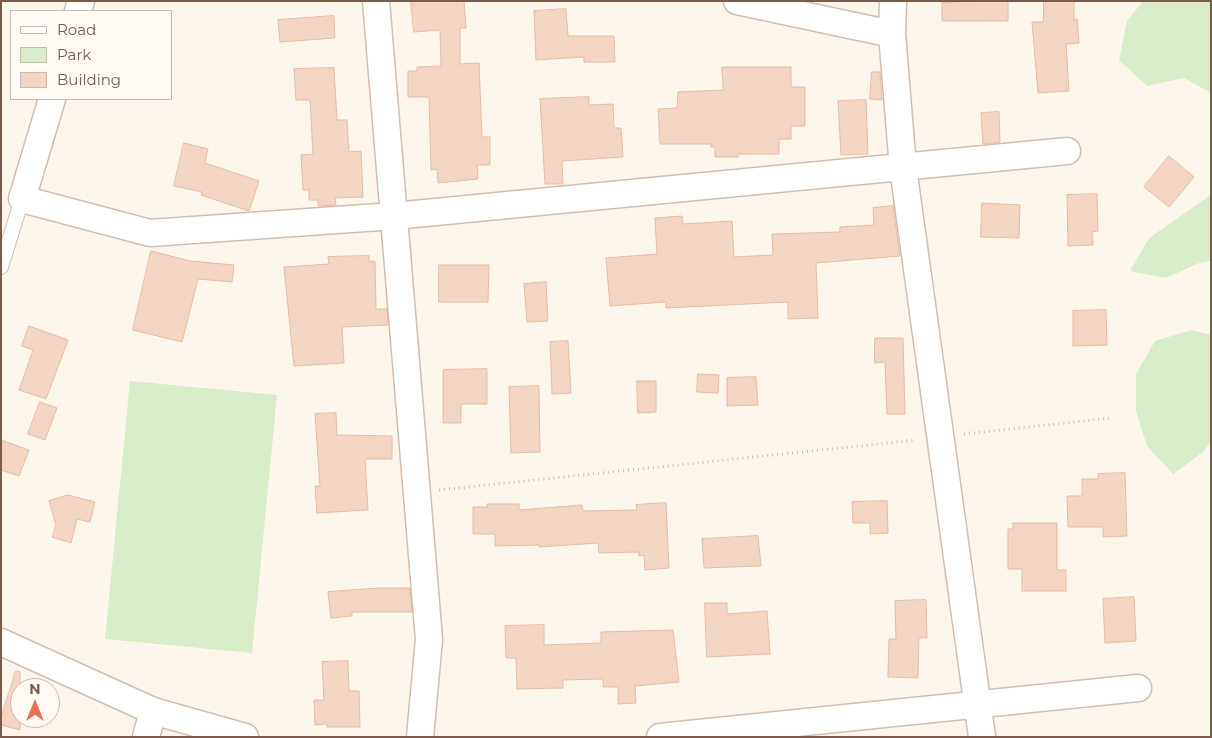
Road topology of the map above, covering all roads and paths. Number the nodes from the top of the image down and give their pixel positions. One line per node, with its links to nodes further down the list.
1 (376, 1): 9 (street)
2 (737, 1): 4 (street)
3 (893, 1): 4 (street)
4 (892, 34): 7 (street)
5 (52, 100): 8 (street)
6 (1067, 151): 7 (street)
7 (903, 168): 9 (street); 12 (street)
8 (22, 199): 9 (street); 10 (lane)
9 (394, 216): 13 (street)
10 (1, 267)
11 (1111, 418): 12 (path)
12 (941, 437): 13 (path); 16 (street)
13 (416, 493): 20 (street)
14 (1, 642): 17 (street)
15 (1138, 688): 16 (street)
16 (980, 704): 21 (street); 22 (street)
17 (153, 711): 18 (street); 19 (street)
18 (146, 737)
19 (245, 737)
20 (420, 737)
21 (660, 737)
22 (982, 737)

